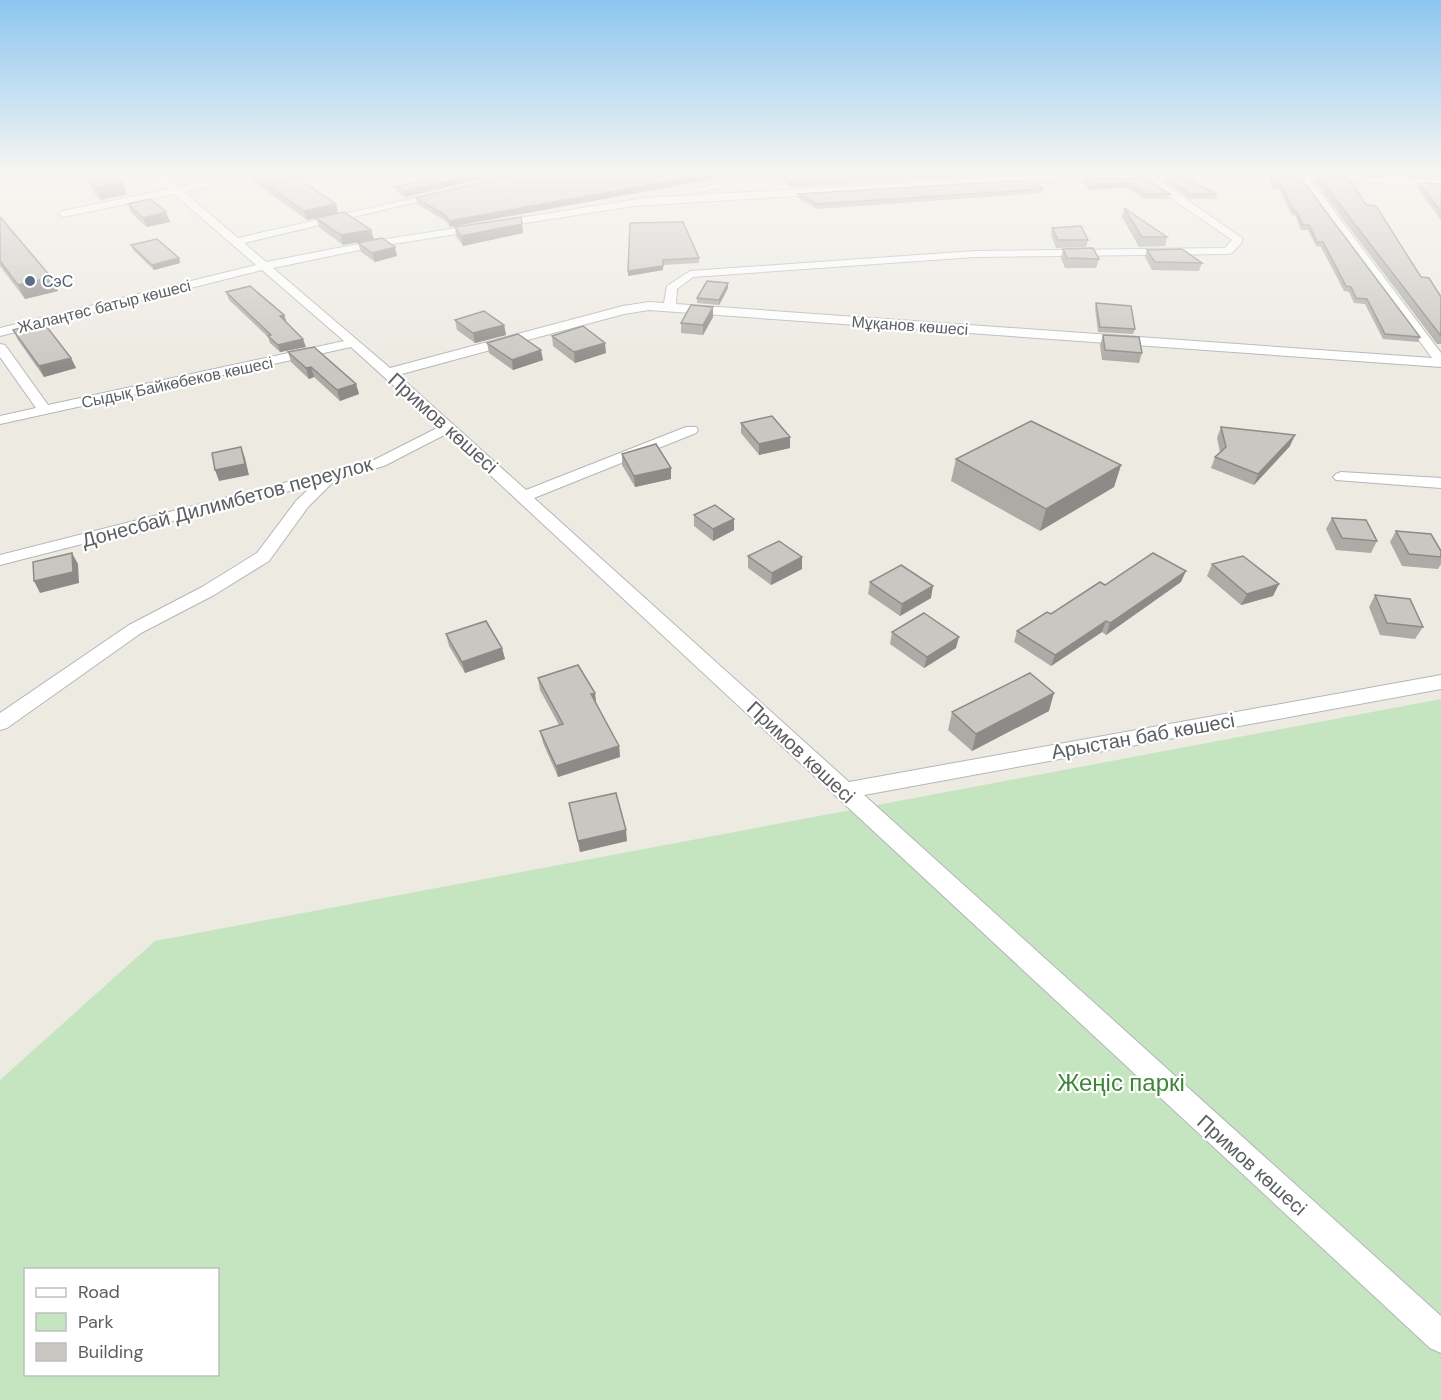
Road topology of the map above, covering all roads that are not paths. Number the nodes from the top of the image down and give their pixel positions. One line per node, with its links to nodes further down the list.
1 (231, 237): 6 (street, Примов көшесі)
2 (257, 237): 6 (street)
3 (416, 237): 7 (street, Жалаңтөс батыр көшесі)
4 (1235, 237): 8 (street)
5 (1349, 237): 12 (street)
6 (236, 242): 7 (street, Примов көшесі)
7 (264, 266): 9 (street, Жалаңтөс батыр көшесі); 10 (street, Примов көшесі)
8 (670, 306): 12 (street, Мұқанов көшесі); 13 (street, Мұқанов көшесі)
9 (0, 332)
10 (353, 343): 13 (street, Примов көшесі); 14 (street, Сыдық Байкөбеков көшесі)
11 (0, 348): 14 (street)
12 (1441, 362)
13 (388, 373): 16 (street, Примов көшесі)
14 (44, 410): 15 (street, Сыдық Байкөбеков көшесі)
15 (0, 420)
16 (448, 428): 18 (street, Донесбай Дилимбетов переулок); 21 (street, Примов көшесі)
17 (692, 430): 21 (street)
18 (330, 475): 22 (street, Донесбай Дилимбетов переулок); 24 (street)
19 (1341, 477): 20 (street)
20 (1441, 483)
21 (523, 497): 25 (street, Примов көшесі)
22 (0, 561)
23 (1441, 682): 25 (street, Арыстан баб көшесі)
24 (0, 723)
25 (844, 791): 26 (street, Примов көшесі)
26 (1441, 1337)

